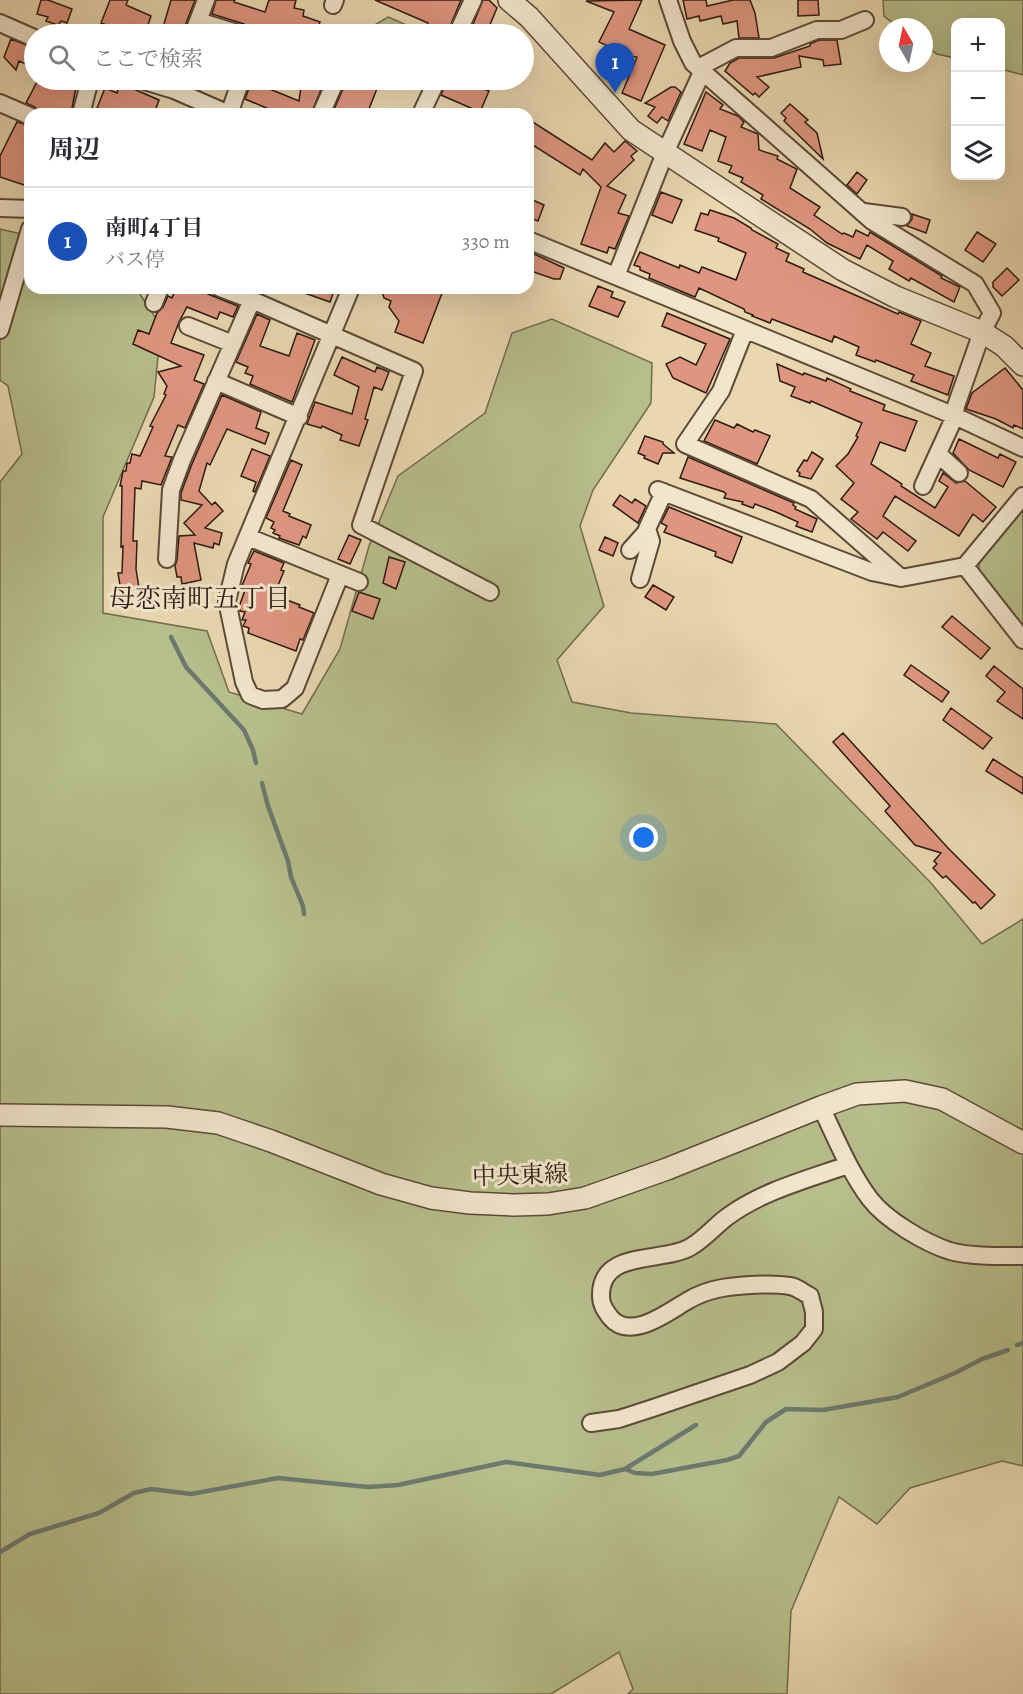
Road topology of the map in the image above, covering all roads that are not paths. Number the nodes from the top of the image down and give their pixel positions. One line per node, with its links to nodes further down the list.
1 (206, 0): 7 (street)
2 (473, 0): 8 (street)
3 (509, 0): 23 (street)
4 (668, 0): 10 (street)
5 (865, 20): 10 (street)
6 (0, 23): 9 (street)
7 (197, 24)
8 (462, 24)
9 (24, 34)
10 (700, 70): 23 (street); 26 (street)
11 (87, 90): 17 (street)
12 (184, 90): 18 (street)
13 (238, 90): 19 (street)
14 (332, 90): 20 (street)
15 (432, 90): 21 (street)
16 (0, 103): 22 (street)
17 (83, 108)
18 (218, 108)
19 (231, 108)
20 (324, 108)
21 (424, 108)
22 (24, 113)
23 (665, 153): 30 (street); 37 (street)
24 (0, 208): 25 (street)
25 (24, 209)
26 (862, 211): 27 (street); 37 (street)
27 (902, 217)
28 (534, 242): 30 (street)
29 (24, 249): 35 (street)
30 (616, 276): 36 (street)
31 (236, 294): 33 (street)
32 (348, 294): 38 (street)
33 (252, 300): 38 (street); 39 (street)
34 (188, 326): 39 (street)
35 (0, 330)
36 (745, 330): 42 (street); 55 (street)
37 (982, 332): 40 (street); 42 (street)
38 (331, 334): 43 (street); 58 (street)
39 (233, 344): 41 (street)
40 (1021, 360)
41 (216, 381): 43 (street); 52 (street)
42 (956, 416): 44 (street); 45 (street)
43 (298, 417): 50 (street)
44 (1023, 448)
45 (938, 454): 46 (street); 47 (street)
46 (959, 473)
47 (923, 486)
48 (1023, 496): 53 (street)
49 (647, 531): 51 (street); 55 (street); 56 (street)
50 (248, 537): 54 (street); 54 (street)
51 (630, 550)
52 (167, 559)
53 (964, 566): 55 (street); 59 (street)
54 (340, 575): 57 (street)
55 (901, 578)
56 (640, 579)
57 (359, 582)
58 (490, 592)
59 (1023, 640)
60 (821, 1107): 61 (street, 中央東線); 62 (street, 中央東線); 63 (street)
61 (0, 1115)
62 (1023, 1143)
63 (848, 1165): 64 (street); 65 (street)
64 (1023, 1256)
65 (591, 1423)

